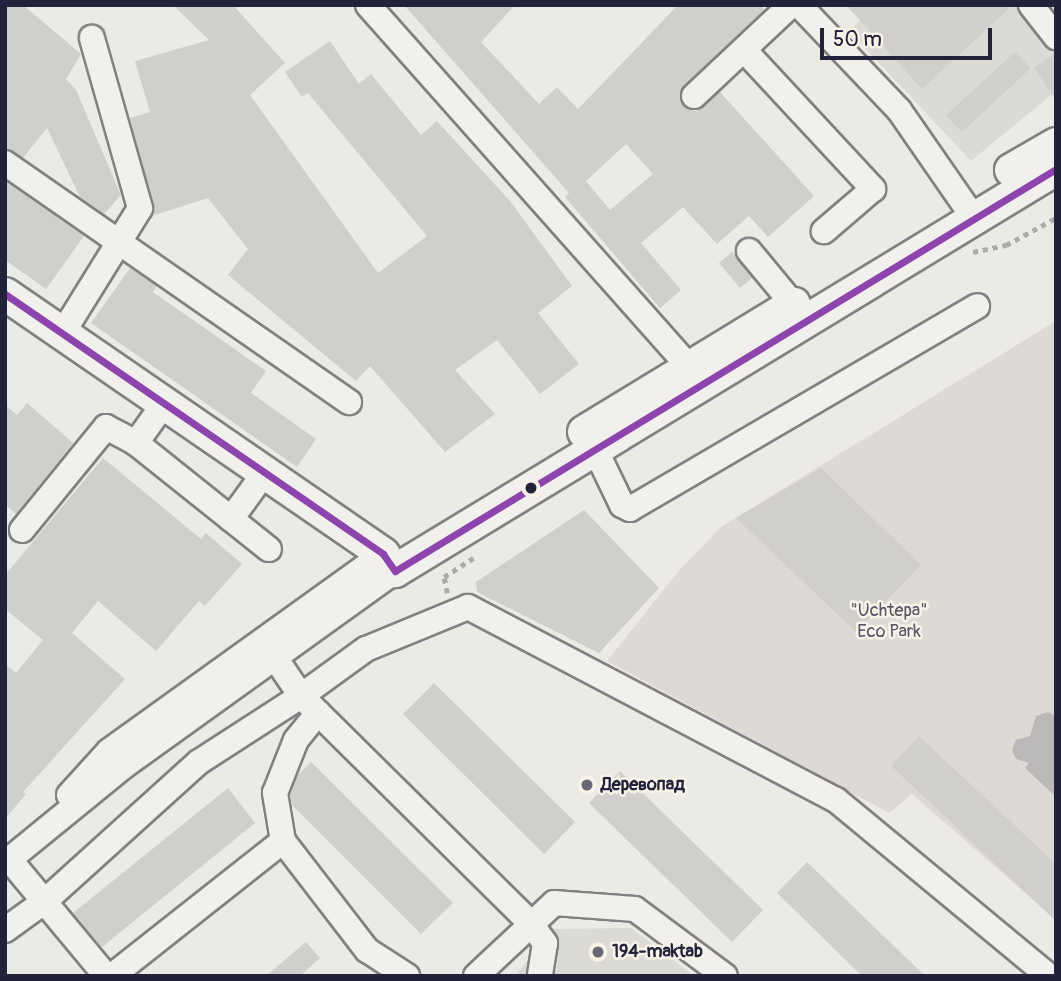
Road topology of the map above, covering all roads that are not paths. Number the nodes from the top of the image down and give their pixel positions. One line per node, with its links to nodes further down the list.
1 (368, 5): 20 (street)
2 (791, 5): 7 (street)
3 (799, 5): 12 (street)
4 (1031, 5): 5 (street)
5 (1056, 37)
6 (92, 38): 14 (street)
7 (744, 50): 8 (street); 13 (street)
8 (694, 96)
9 (1056, 144): 12 (main road)
10 (5, 163): 14 (street)
11 (1056, 169): 12 (main road)
12 (967, 209): 17 (main road); 20 (main road)
13 (824, 231)
14 (118, 243): 19 (street); 21 (street)
15 (749, 251): 17 (street)
16 (5, 294): 19 (main road)
17 (793, 304): 20 (main road)
18 (977, 306): 24 (street)
19 (61, 334): 22 (main road)
20 (695, 378): 24 (main road); 29 (main road)
21 (349, 402)
22 (163, 405): 23 (street); 25 (main road)
23 (136, 443): 26 (street); 27 (street)
24 (596, 451): 29 (main road)
25 (263, 475): 26 (street); 29 (main road)
26 (231, 519): 28 (street)
27 (22, 530)
28 (269, 549)
29 (389, 563): 30 (street); 33 (street)
30 (274, 656): 31 (street); 33 (street)
31 (309, 705): 32 (street); 34 (street); 35 (street); 43 (street)
32 (283, 841): 38 (street); 39 (street)
33 (7, 861): 34 (street)
34 (45, 901): 36 (street); 37 (street)
35 (531, 924): 40 (street); 41 (street); 42 (street)
36 (5, 930)
37 (106, 976)
38 (112, 976)
39 (407, 976)
40 (476, 976)
41 (540, 976)
42 (725, 976)
43 (1049, 976)

